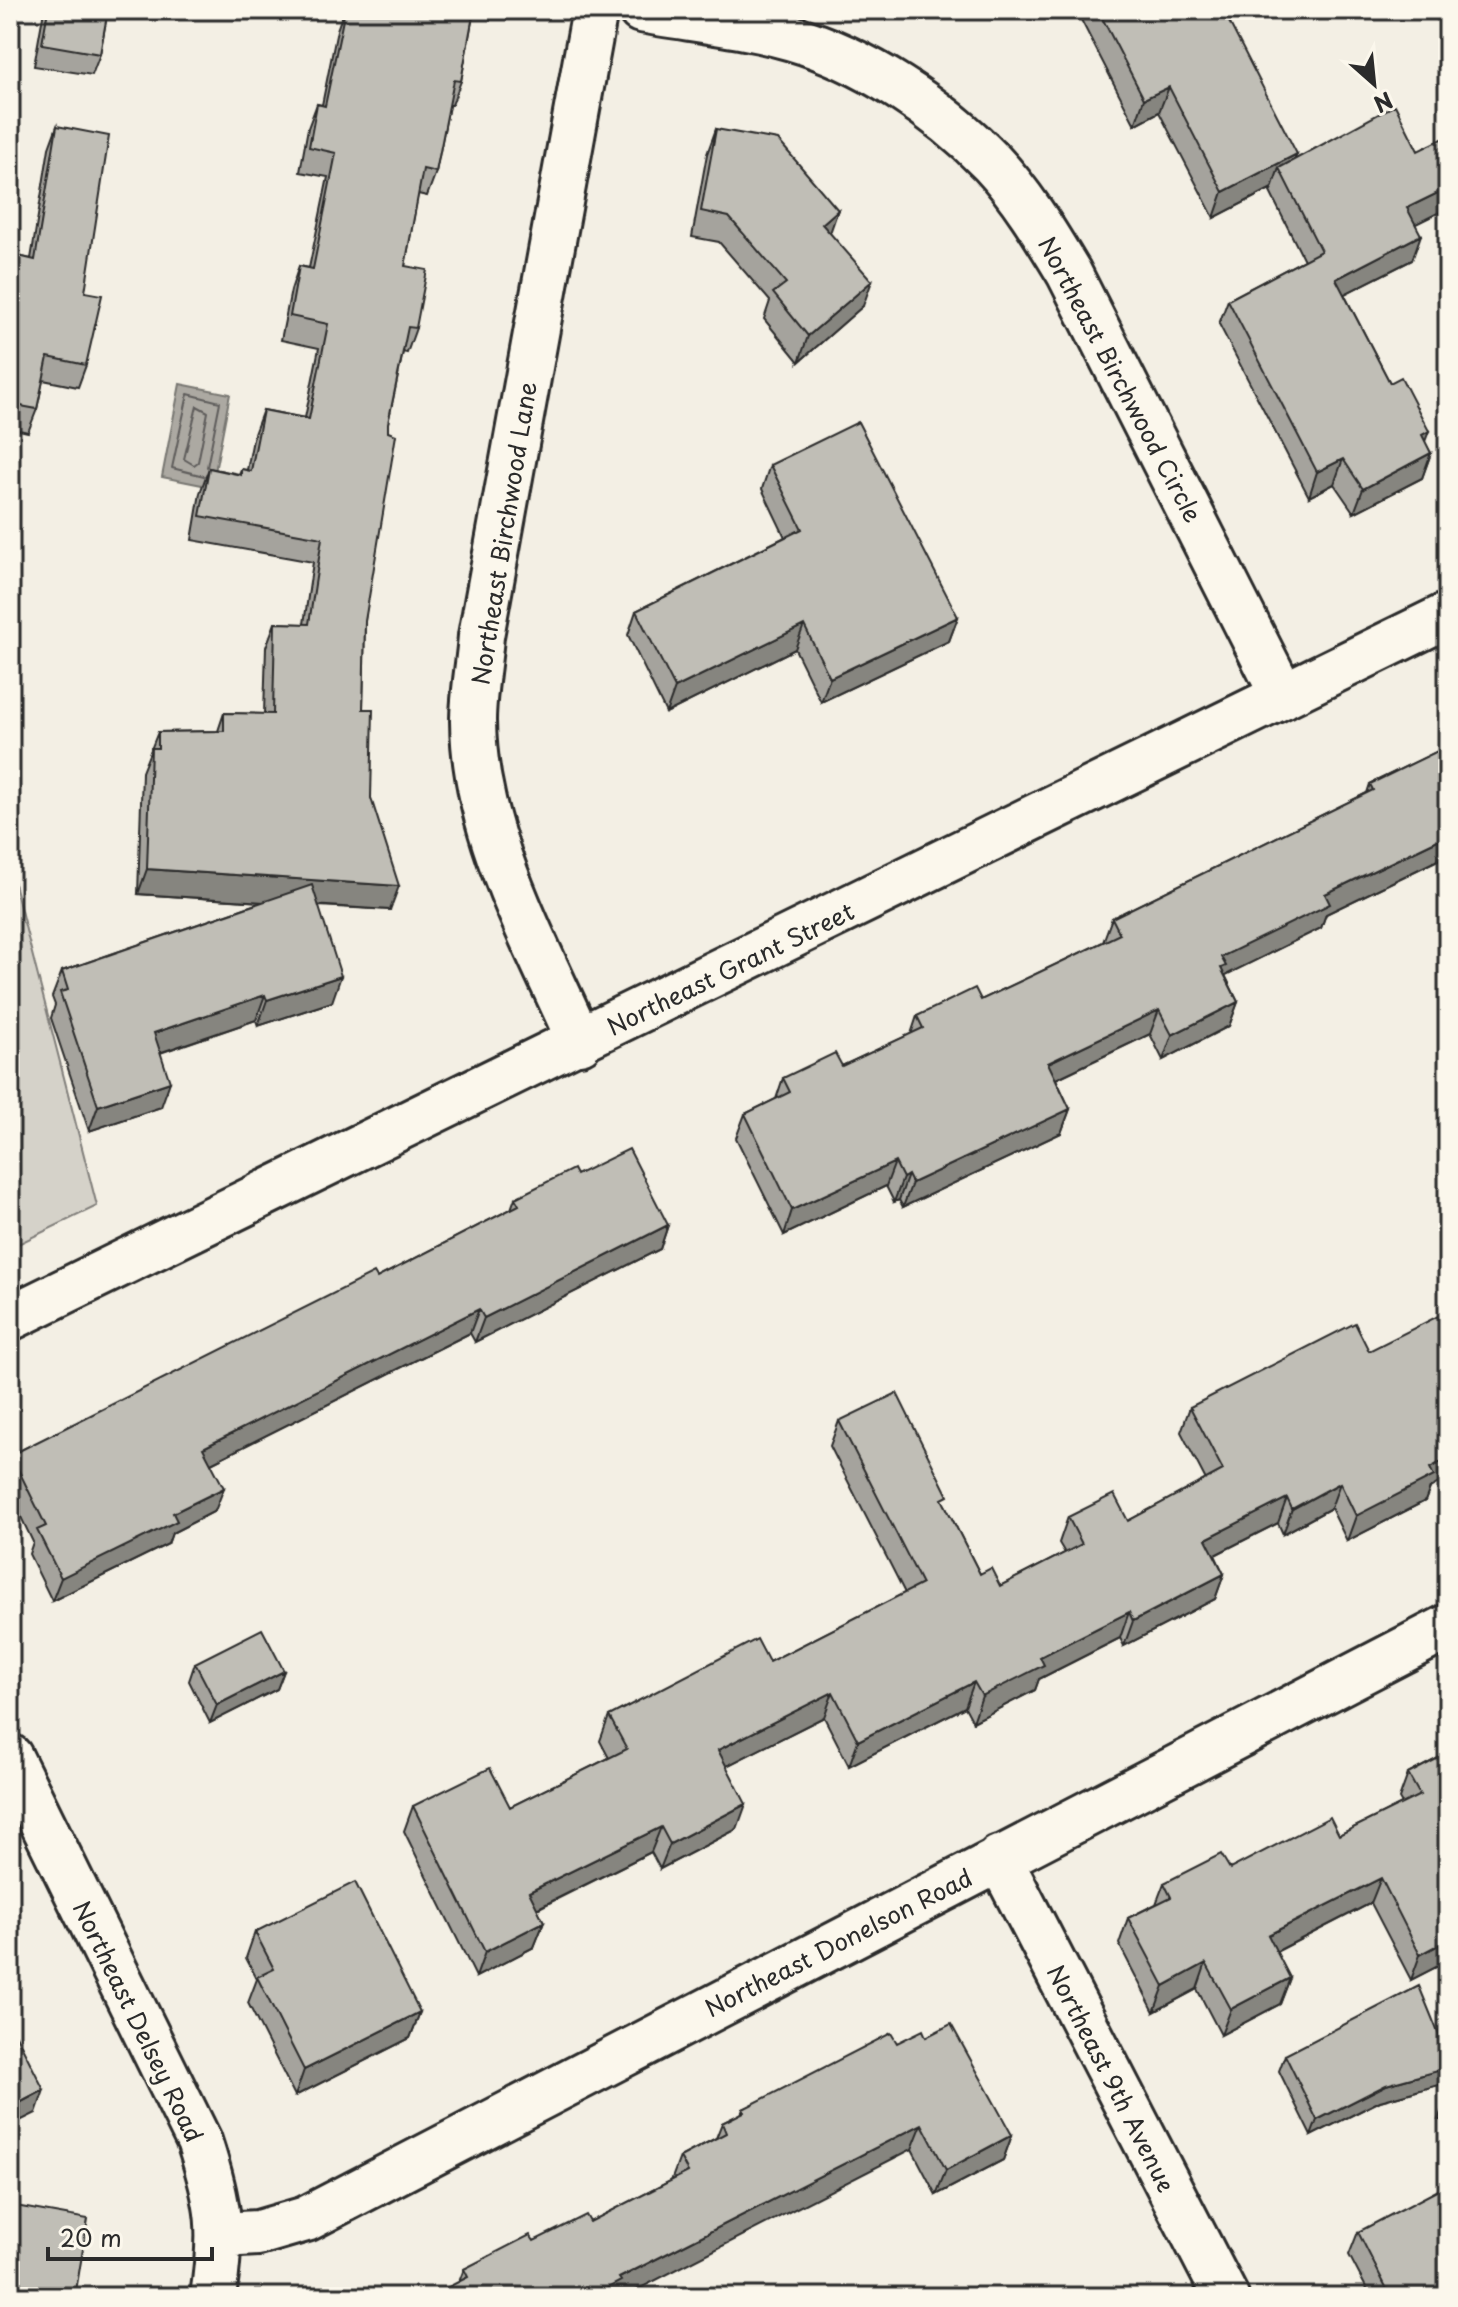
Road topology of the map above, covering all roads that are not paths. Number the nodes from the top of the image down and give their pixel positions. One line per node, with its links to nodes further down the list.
1 (595, 10): 5 (street, Northeast Birchwood Lane)
2 (641, 10): 4 (street, Northeast Birchwood Circle)
3 (1448, 615): 4 (street, Northeast Grant Street)
4 (1283, 696): 5 (street, Northeast Grant Street)
5 (580, 1042): 6 (street, Northeast Grant Street)
6 (10, 1318)
7 (1448, 1627): 9 (street, Northeast Donelson Road)
8 (10, 1757): 10 (street, Northeast Delsey Road)
9 (999, 1858): 10 (street, Northeast Donelson Road); 12 (street, Northeast 9th Avenue)
10 (221, 2235): 11 (street, Northeast Delsey Road)
11 (213, 2297)
12 (1226, 2297)

